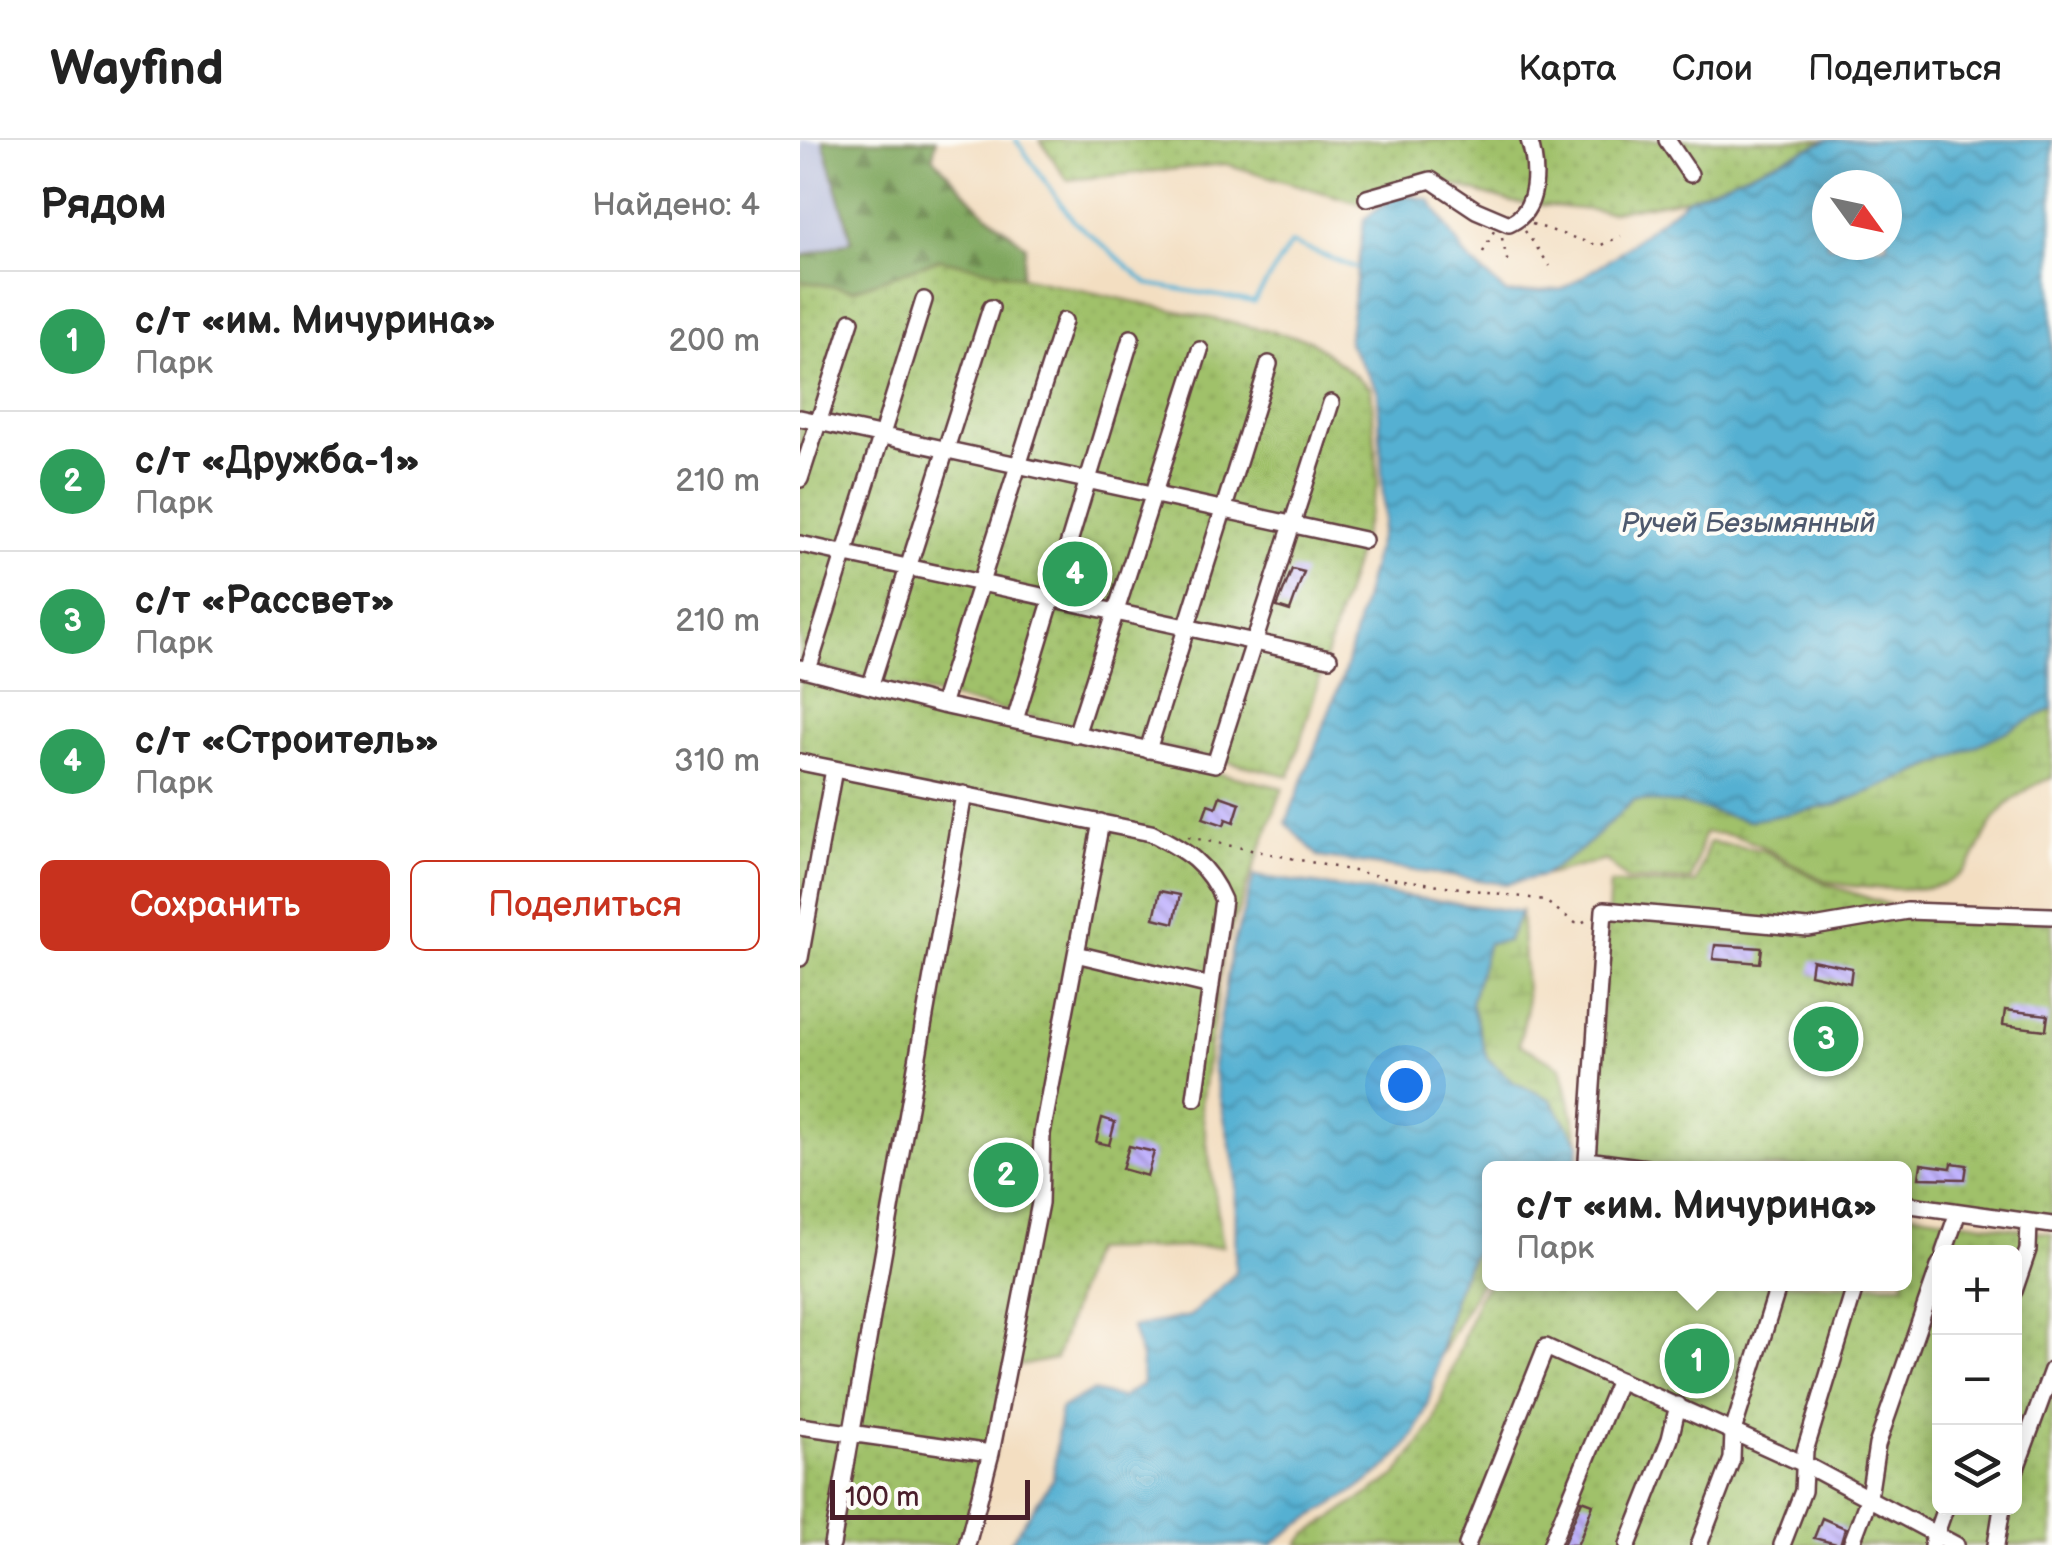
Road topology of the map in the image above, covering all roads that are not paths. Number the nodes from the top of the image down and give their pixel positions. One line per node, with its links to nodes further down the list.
1 (1529, 140): 4 (lane)
2 (1667, 140): 3 (lane)
3 (1690, 174)
4 (1367, 198)
5 (924, 300): 15 (lane)
6 (992, 308): 16 (lane)
7 (852, 321): 14 (lane)
8 (1064, 321): 17 (lane)
9 (1131, 338): 19 (lane)
10 (1200, 350): 20 (lane)
11 (1269, 364): 21 (lane)
12 (1332, 403): 22 (lane)
13 (800, 418): 14 (lane)
14 (818, 422): 15 (lane); 18 (lane)
15 (881, 435): 16 (lane); 25 (lane)
16 (948, 450): 17 (lane); 26 (lane)
17 (1020, 465): 19 (lane); 27 (lane)
18 (800, 478)
19 (1090, 480): 20 (lane); 28 (lane)
20 (1155, 494): 21 (lane); 29 (lane)
21 (1223, 509): 22 (lane); 30 (lane)
22 (1292, 524): 23 (lane); 31 (lane)
23 (1364, 540)
24 (800, 544): 25 (lane)
25 (844, 553): 26 (lane); 33 (lane)
26 (908, 567): 27 (lane); 34 (lane)
27 (981, 583): 28 (lane); 35 (lane)
28 (1051, 598): 29 (lane); 36 (lane)
29 (1116, 612): 30 (lane); 37 (lane)
30 (1186, 628): 31 (lane); 38 (lane)
31 (1254, 642): 32 (lane); 38 (lane)
32 (1329, 658)
33 (804, 669): 34 (lane)
34 (871, 684): 35 (lane)
35 (942, 704): 36 (lane)
36 (1016, 720): 37 (lane)
37 (1076, 735): 38 (lane)
38 (1148, 750)
39 (800, 762): 40 (lane)
40 (834, 769): 41 (lane); 45 (lane)
41 (964, 794): 42 (lane); 63 (lane)
42 (1101, 822): 44 (lane); 46 (lane)
43 (2052, 916): 48 (lane)
44 (1076, 954): 46 (lane); 65 (lane)
45 (800, 958)
46 (1210, 986): 47 (lane)
47 (1195, 1098)
48 (1594, 1161)
49 (1912, 1205): 50 (lane)
50 (1958, 1212): 51 (lane); 53 (lane)
51 (2029, 1222): 52 (lane); 54 (lane)
52 (2052, 1225)
53 (1946, 1245)
54 (2022, 1268)
55 (1932, 1287): 67 (lane)
56 (1777, 1291): 62 (lane)
57 (1854, 1291): 66 (lane)
58 (2052, 1370): 64 (lane)
59 (1619, 1380): 60 (lane); 73 (lane); 74 (lane)
60 (1678, 1405): 62 (lane); 75 (lane)
61 (800, 1426): 63 (lane)
62 (1733, 1431): 66 (lane); 76 (lane)
63 (852, 1434): 65 (lane); 71 (lane)
64 (2022, 1452)
65 (991, 1454): 72 (lane)
66 (1806, 1465): 67 (lane); 77 (lane)
67 (1869, 1498): 70 (lane); 78 (lane)
68 (1943, 1515): 70 (lane)
69 (2001, 1515): 80 (lane)
70 (1935, 1540): 79 (lane)
71 (832, 1545)
72 (966, 1545)
73 (1467, 1545)
74 (1551, 1545)
75 (1628, 1545)
76 (1700, 1545)
77 (1782, 1545)
78 (1850, 1545)
79 (1956, 1545)
80 (1996, 1545)

